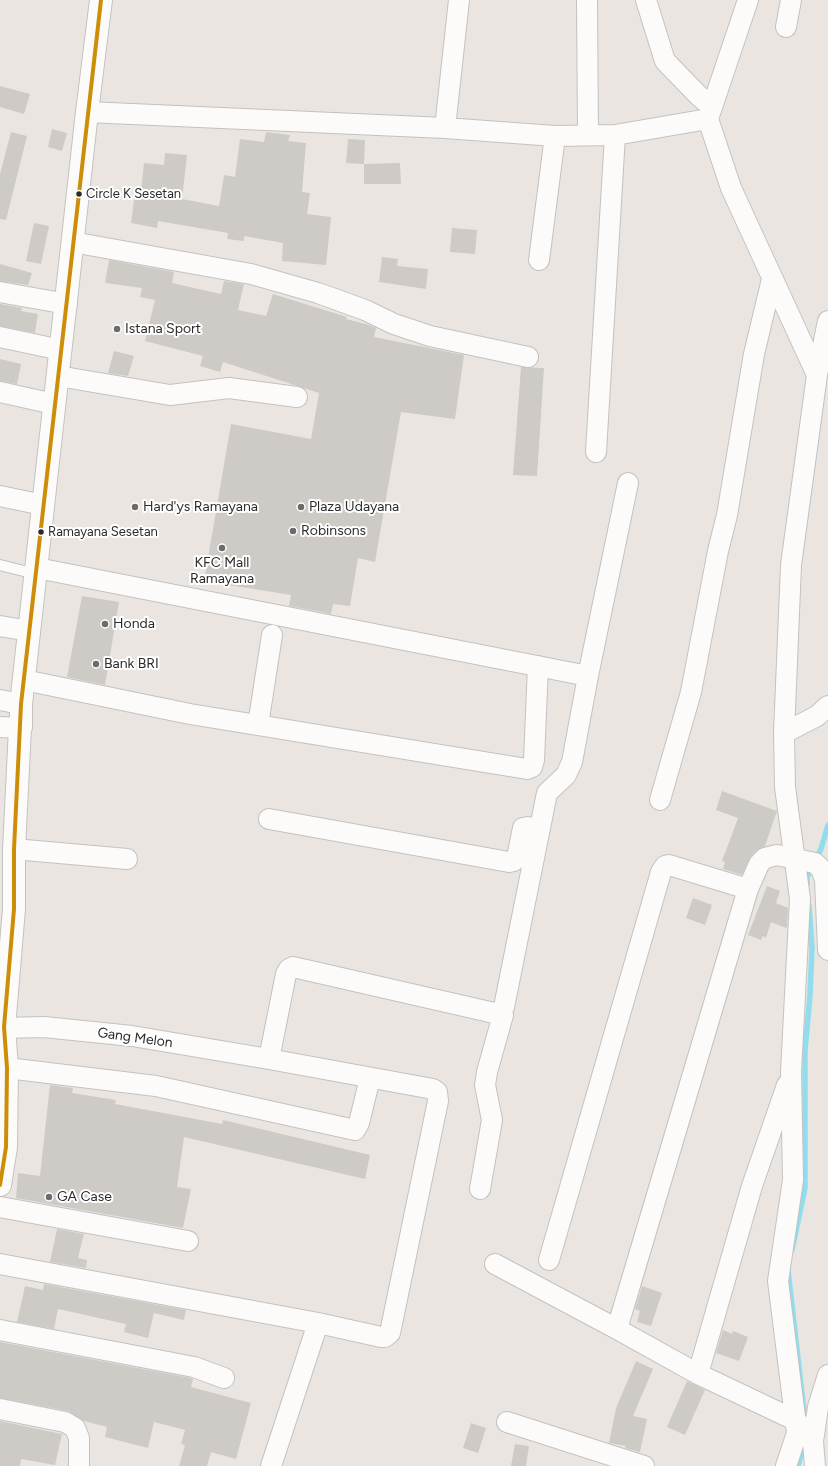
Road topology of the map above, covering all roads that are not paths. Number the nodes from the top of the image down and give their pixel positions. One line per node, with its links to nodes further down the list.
1 (101, 0): 8 (main road)
2 (459, 0): 10 (street)
3 (587, 0): 11 (street)
4 (646, 0): 9 (street)
5 (748, 0): 9 (street)
6 (791, 0): 7 (street)
7 (786, 27)
8 (87, 112): 10 (street); 14 (main road)
9 (710, 113): 12 (street); 16 (street)
10 (445, 128): 13 (street)
11 (588, 135): 12 (street); 13 (street)
12 (614, 135): 28 (street)
13 (555, 136): 15 (street)
14 (72, 242): 18 (main road); 22 (street)
15 (539, 260)
16 (772, 279): 23 (street); 45 (street)
17 (0, 292): 18 (street)
18 (67, 304): 21 (main road)
19 (828, 321): 23 (street)
20 (0, 337): 21 (street)
21 (61, 350): 24 (main road)
22 (528, 357)
23 (817, 375): 44 (street)
24 (58, 376): 26 (street); 27 (main road)
25 (0, 392): 27 (street)
26 (297, 397)
27 (54, 404): 31 (main road)
28 (596, 452)
29 (628, 483): 38 (street)
30 (0, 496): 31 (street)
31 (43, 505): 33 (main road)
32 (0, 565): 33 (lane)
33 (36, 571): 35 (main road); 37 (street)
34 (0, 626): 35 (street)
35 (30, 631): 39 (main road)
36 (272, 635): 42 (street)
37 (538, 666): 38 (street); 42 (street)
38 (588, 676): 47 (street)
39 (24, 680): 40 (main road); 42 (street)
40 (10, 702): 43 (main road)
41 (828, 706): 44 (street)
42 (258, 725)
43 (10, 727): 48 (main road)
44 (784, 733): 50 (street)
45 (660, 800)
46 (269, 819): 47 (street)
47 (540, 829): 54 (street)
48 (14, 849): 49 (street); 52 (main road)
49 (127, 859)
50 (812, 868): 51 (street); 53 (street); 58 (street)
51 (748, 889): 65 (street); 69 (street)
52 (7, 908): 55 (main road)
53 (828, 950)
54 (504, 1006)
55 (2, 1028): 56 (street, Gang Melon); 57 (main road)
56 (269, 1059): 59 (street, Gang Melon); 62 (street)
57 (7, 1068): 59 (street); 60 (main road)
58 (791, 1072): 71 (street); 75 (street)
59 (370, 1078): 68 (street, Gang Melon)
60 (3, 1147): 61 (main road)
61 (0, 1185)
62 (480, 1189)
63 (0, 1207): 64 (street)
64 (188, 1241)
65 (549, 1260)
66 (0, 1264): 68 (street)
67 (495, 1264): 69 (street)
68 (318, 1323): 79 (street)
69 (617, 1329): 71 (street)
70 (0, 1330): 73 (street)
71 (698, 1374): 75 (street)
72 (828, 1375): 81 (street)
73 (224, 1378)
74 (0, 1409): 78 (street)
75 (797, 1421): 77 (street)
76 (507, 1422): 80 (street)
77 (792, 1464)
78 (78, 1465)
79 (271, 1466)
80 (644, 1466)
81 (815, 1466)

